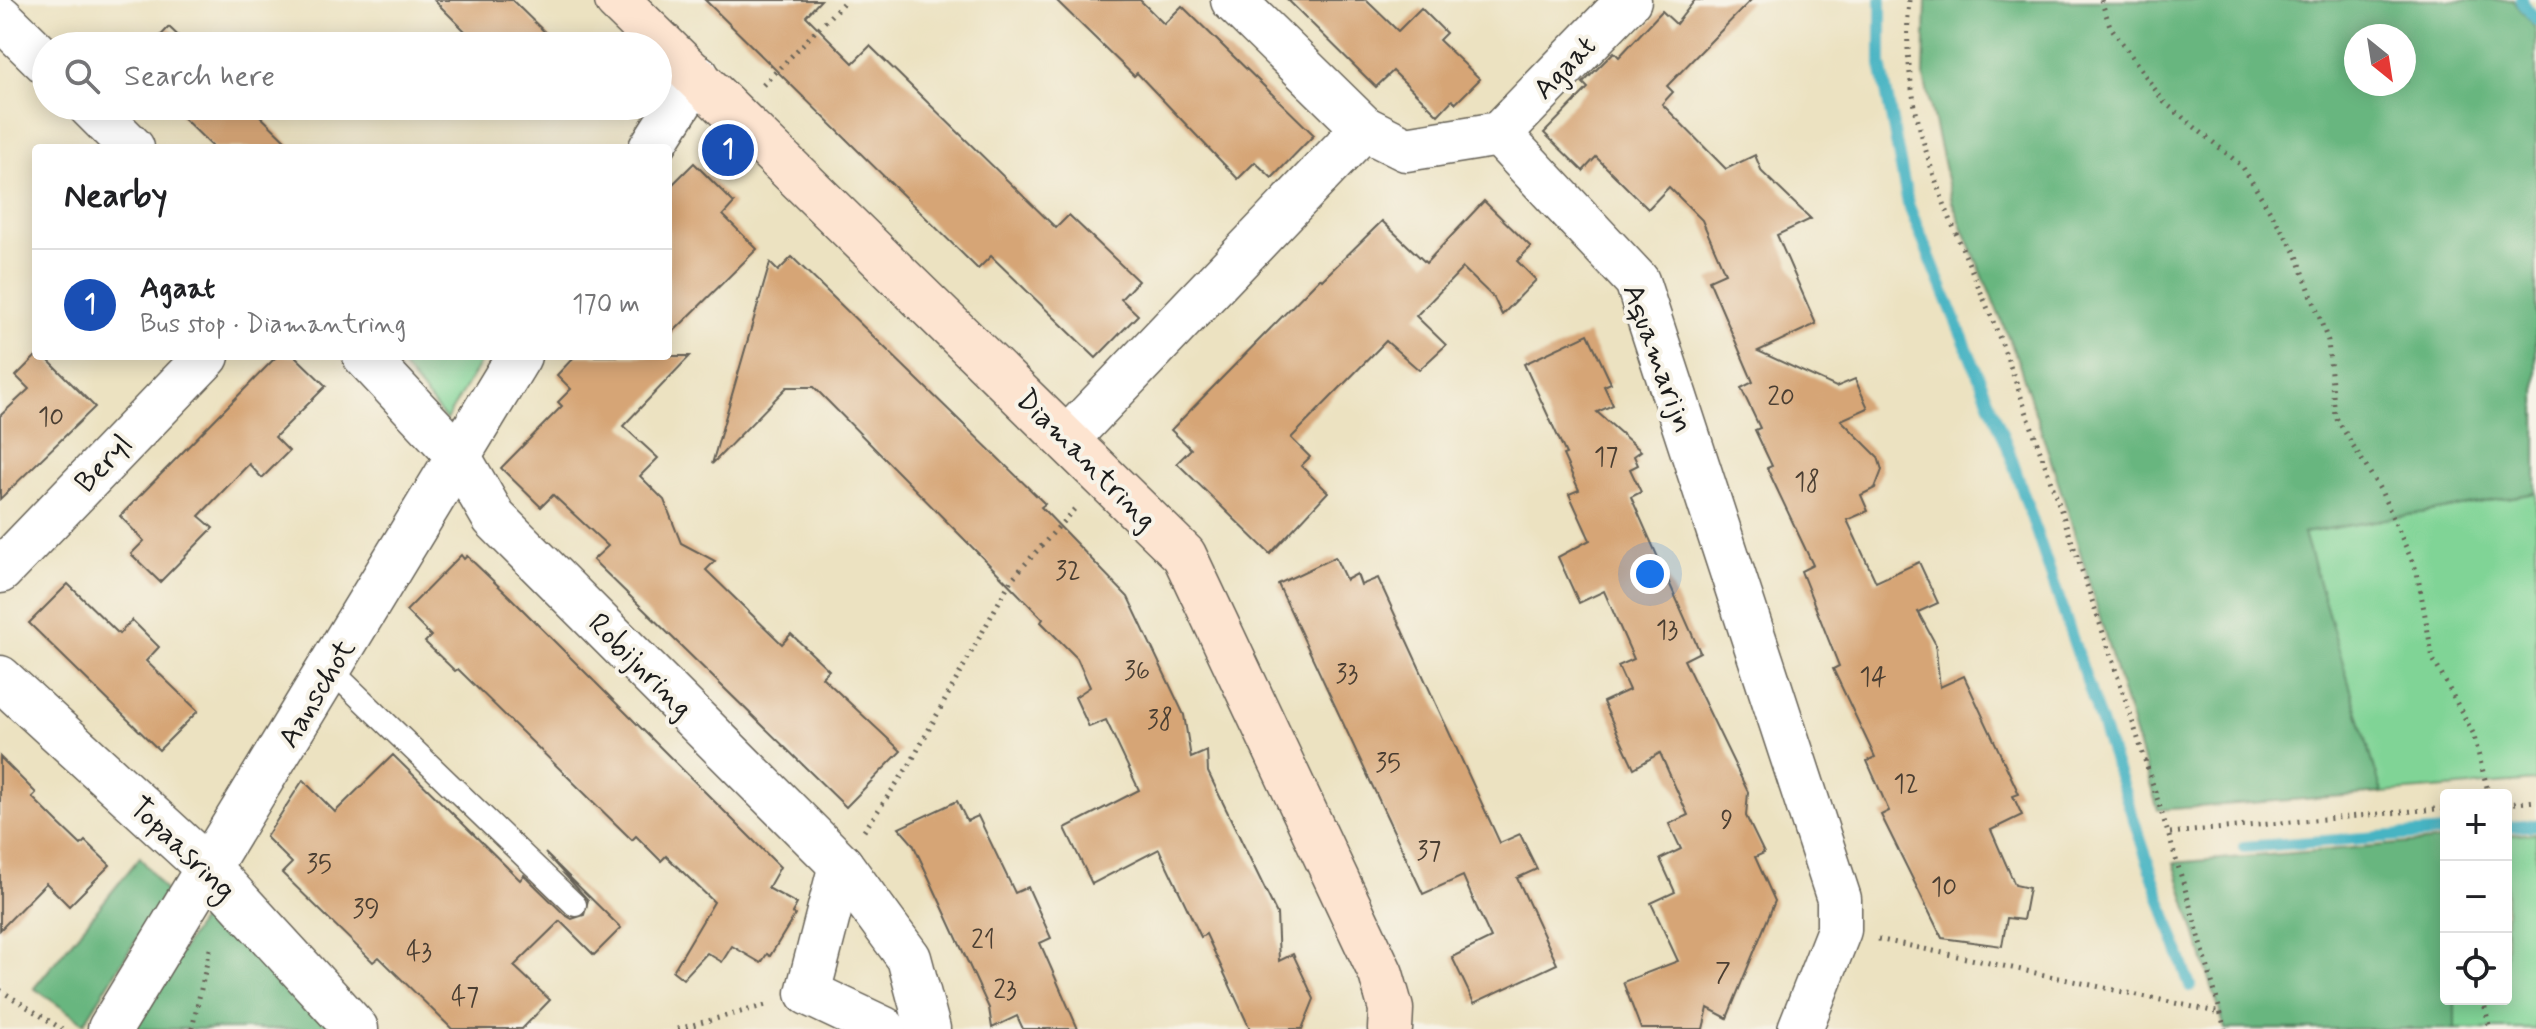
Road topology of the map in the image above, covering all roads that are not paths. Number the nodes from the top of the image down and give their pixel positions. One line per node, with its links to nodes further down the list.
1 (617, 0): 5 (street, Diamantring)
2 (1233, 0): 12 (street)
3 (1629, 0): 13 (street, Agaat)
4 (0, 17): 6 (street)
5 (651, 32)
6 (32, 48)
7 (672, 52): 8 (street, Diamantring)
8 (697, 76): 9 (street); 19 (street, Diamantring)
9 (672, 115)
10 (104, 120): 14 (street)
11 (669, 120): 15 (street)
12 (1364, 128): 13 (street); 19 (street)
13 (1499, 134): 32 (street, Aquamarijn)
14 (128, 144)
15 (654, 144)
16 (203, 360): 21 (street, Beryl)
17 (369, 360): 20 (street)
18 (516, 360): 20 (street, Aanschot)
19 (1067, 439): 31 (street, Diamantring)
20 (457, 454): 22 (street, Aanschot); 24 (street, Robijnring)
21 (0, 571)
22 (330, 669): 25 (street, Aanschot); 26 (lane)
23 (0, 678): 25 (street, Topaasring)
24 (841, 865): 29 (street); 30 (street, Robijnring)
25 (217, 878): 27 (street, Aanschot); 28 (street, Topaasring)
26 (575, 905)
27 (110, 1029)
28 (356, 1029)
29 (884, 1029)
30 (928, 1029)
31 (1390, 1029)
32 (1800, 1029)

